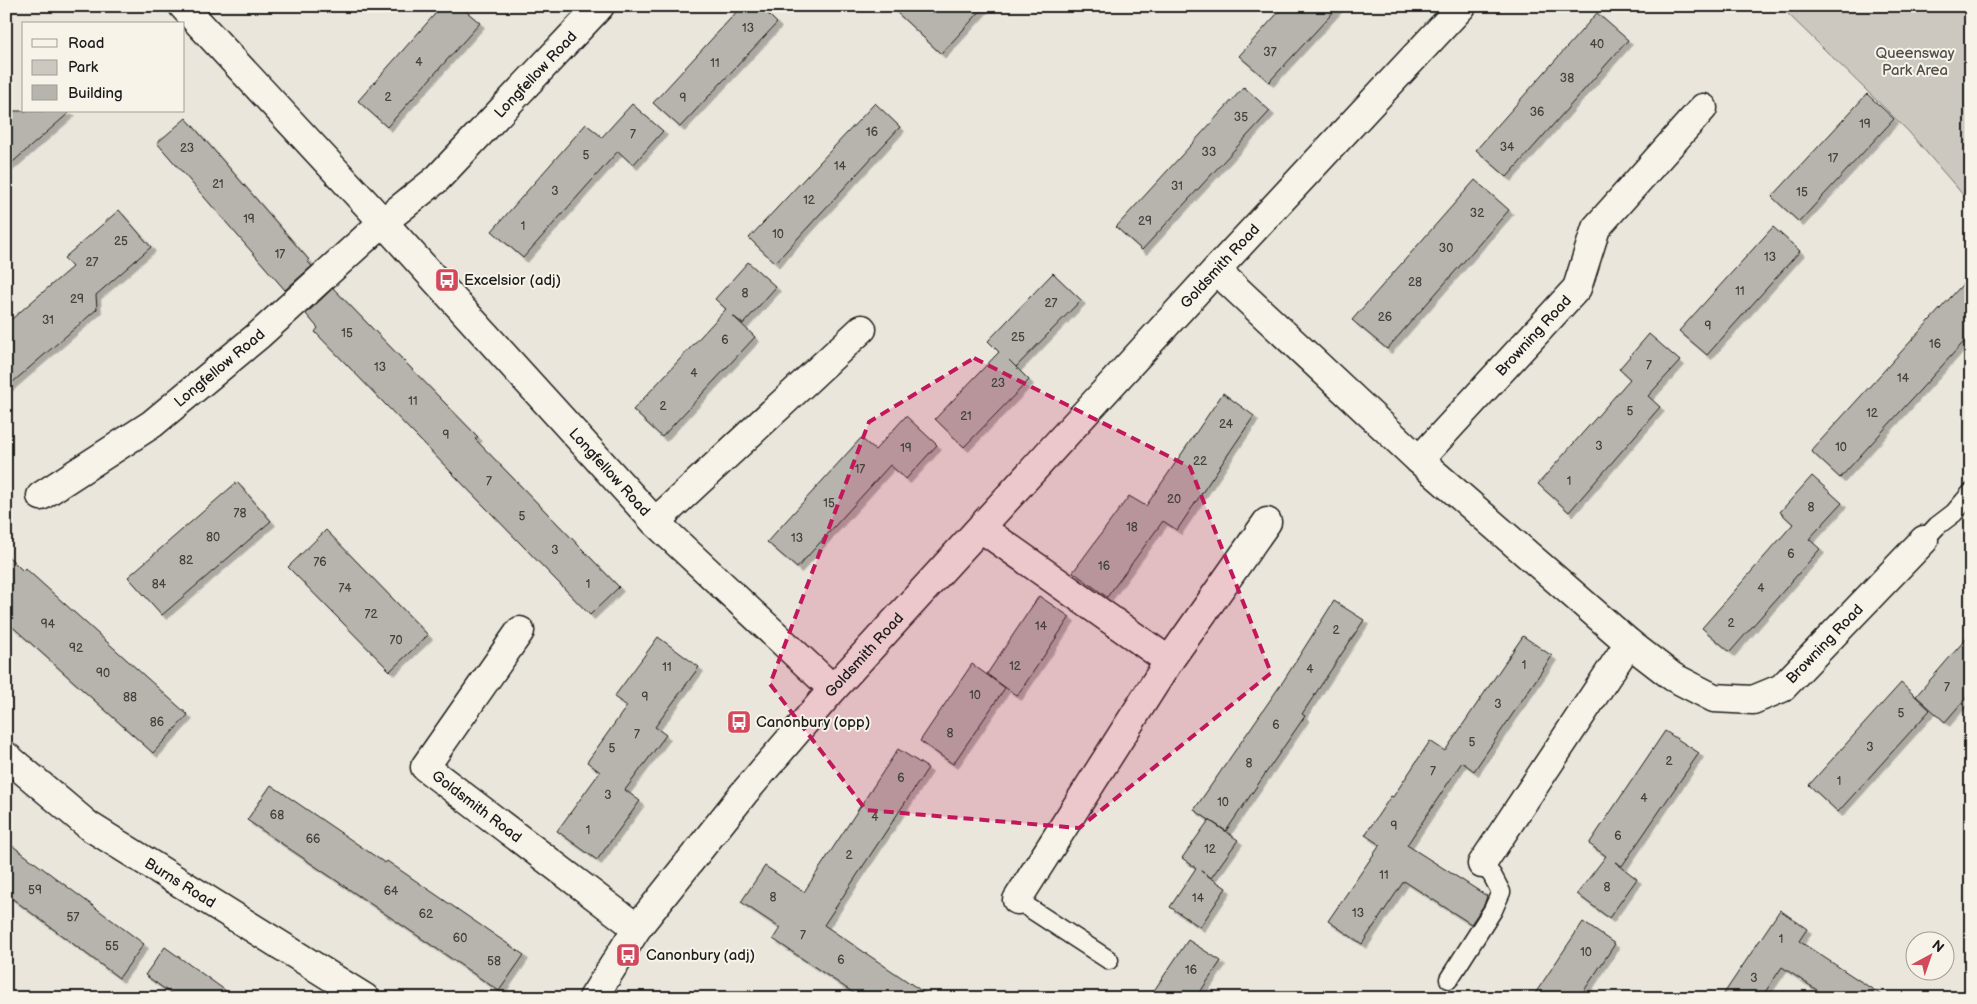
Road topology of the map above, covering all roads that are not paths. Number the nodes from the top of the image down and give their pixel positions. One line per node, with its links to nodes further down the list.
1 (183, 6): 5 (street, Longfellow Road)
2 (600, 6): 5 (street, Longfellow Road)
3 (1462, 6): 6 (street, Goldsmith Road)
4 (1703, 108): 8 (street, Browning Road)
5 (383, 222): 10 (street, Longfellow Road); 11 (street, Longfellow Road)
6 (1216, 270): 8 (street, Browning Road); 13 (street, Goldsmith Road)
7 (862, 329): 11 (street, Longfellow Road)
8 (1420, 460): 16 (street, Browning Road)
9 (1971, 493): 14 (lane)
10 (41, 496)
11 (655, 522): 18 (street, Longfellow Road)
12 (1267, 522): 17 (street)
13 (982, 528): 17 (street); 18 (street, Goldsmith Road)
14 (1924, 540): 16 (street, Browning Road)
15 (520, 631): 22 (street, Goldsmith Road)
16 (1629, 642): 20 (street)
17 (1169, 661): 21 (street)
18 (833, 689): 22 (street, Goldsmith Road)
19 (8, 762): 25 (street, Burns Road)
20 (1482, 864): 24 (lane)
21 (1017, 900): 23 (lane)
22 (637, 928): 26 (street, Goldsmith Road)
23 (1109, 960)
24 (1449, 979)
25 (364, 998)
26 (593, 998)

